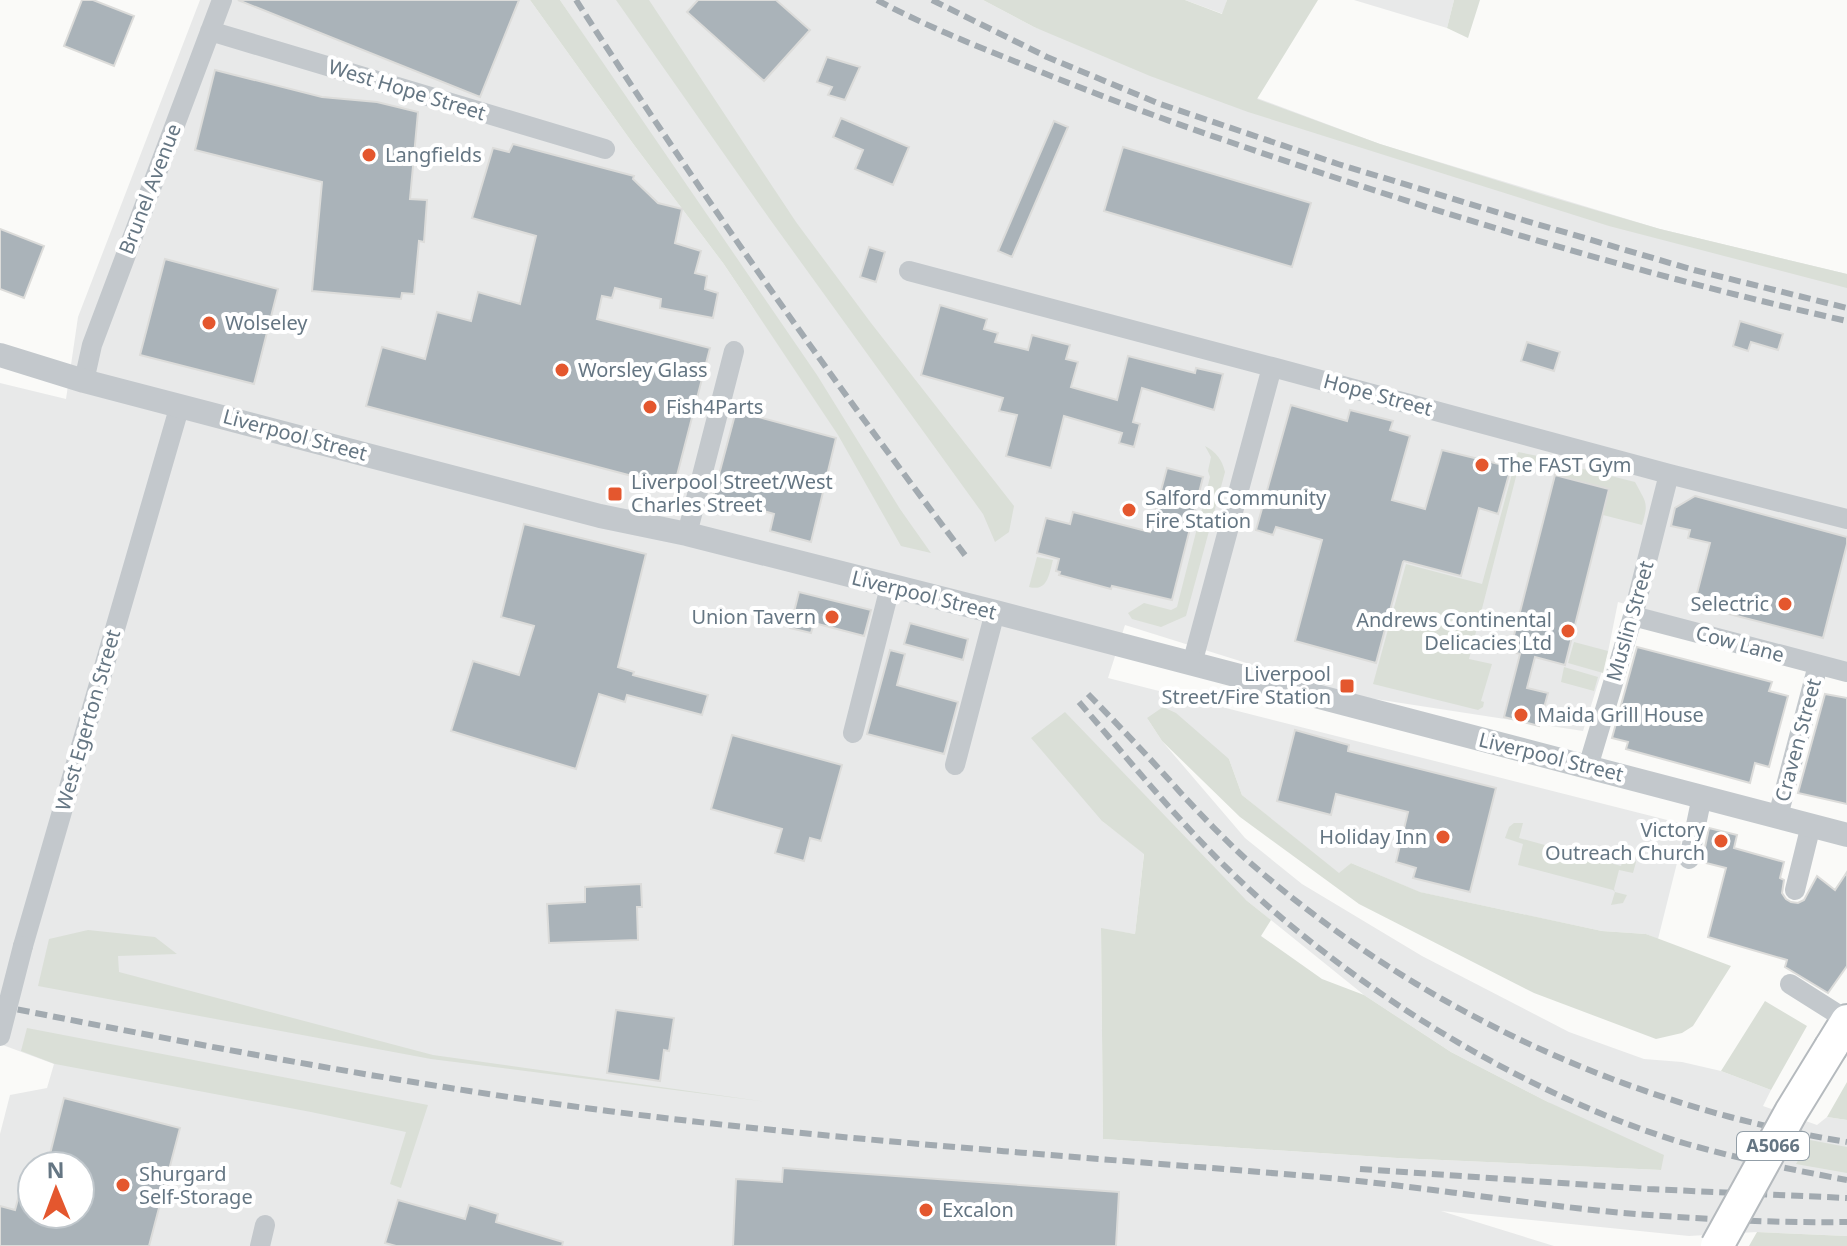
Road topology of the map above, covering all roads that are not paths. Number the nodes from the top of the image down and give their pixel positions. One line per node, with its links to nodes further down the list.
1 (222, 0): 2 (street, Brunel Avenue)
2 (210, 31): 3 (street, West Hope Street); 8 (street, Brunel Avenue)
3 (605, 149)
4 (909, 271): 7 (street, Hope Street)
5 (734, 351): 12 (street)
6 (0, 355): 8 (street, Liverpool Street)
7 (1272, 367): 10 (street, Hope Street); 16 (street)
8 (84, 381): 9 (street, Liverpool Street)
9 (180, 405): 12 (street, Liverpool Street); 30 (street, West Egerton Street, bridge)
10 (1669, 474): 11 (street, Hope Street); 15 (street, Muslin Street)
11 (1847, 519)
12 (687, 534): 13 (street, Liverpool Street)
13 (890, 587): 14 (street, Liverpool Street); 19 (street)
14 (995, 612): 16 (street, Liverpool Street); 20 (street)
15 (1633, 616): 17 (street, Cow Lane); 21 (street, Muslin Street)
16 (1192, 664): 21 (street, Liverpool Street)
17 (1818, 665): 18 (street, Cow Lane); 23 (street, Craven Street)
18 (1847, 672)
19 (853, 733)
20 (955, 765)
21 (1588, 767): 22 (street, Liverpool Street)
22 (1702, 796): 23 (street, Liverpool Street); 26 (street)
23 (1778, 816): 24 (street, Liverpool Street)
24 (1811, 825): 25 (street, Liverpool Street); 27 (street)
25 (1847, 835)
26 (1689, 859)
27 (1795, 890)
28 (1790, 984): 29 (street)
29 (1842, 1029): 33 (main road, A5066, bridge)
30 (0, 1036)
31 (265, 1225): 32 (street)
32 (260, 1246)
33 (1717, 1246)

